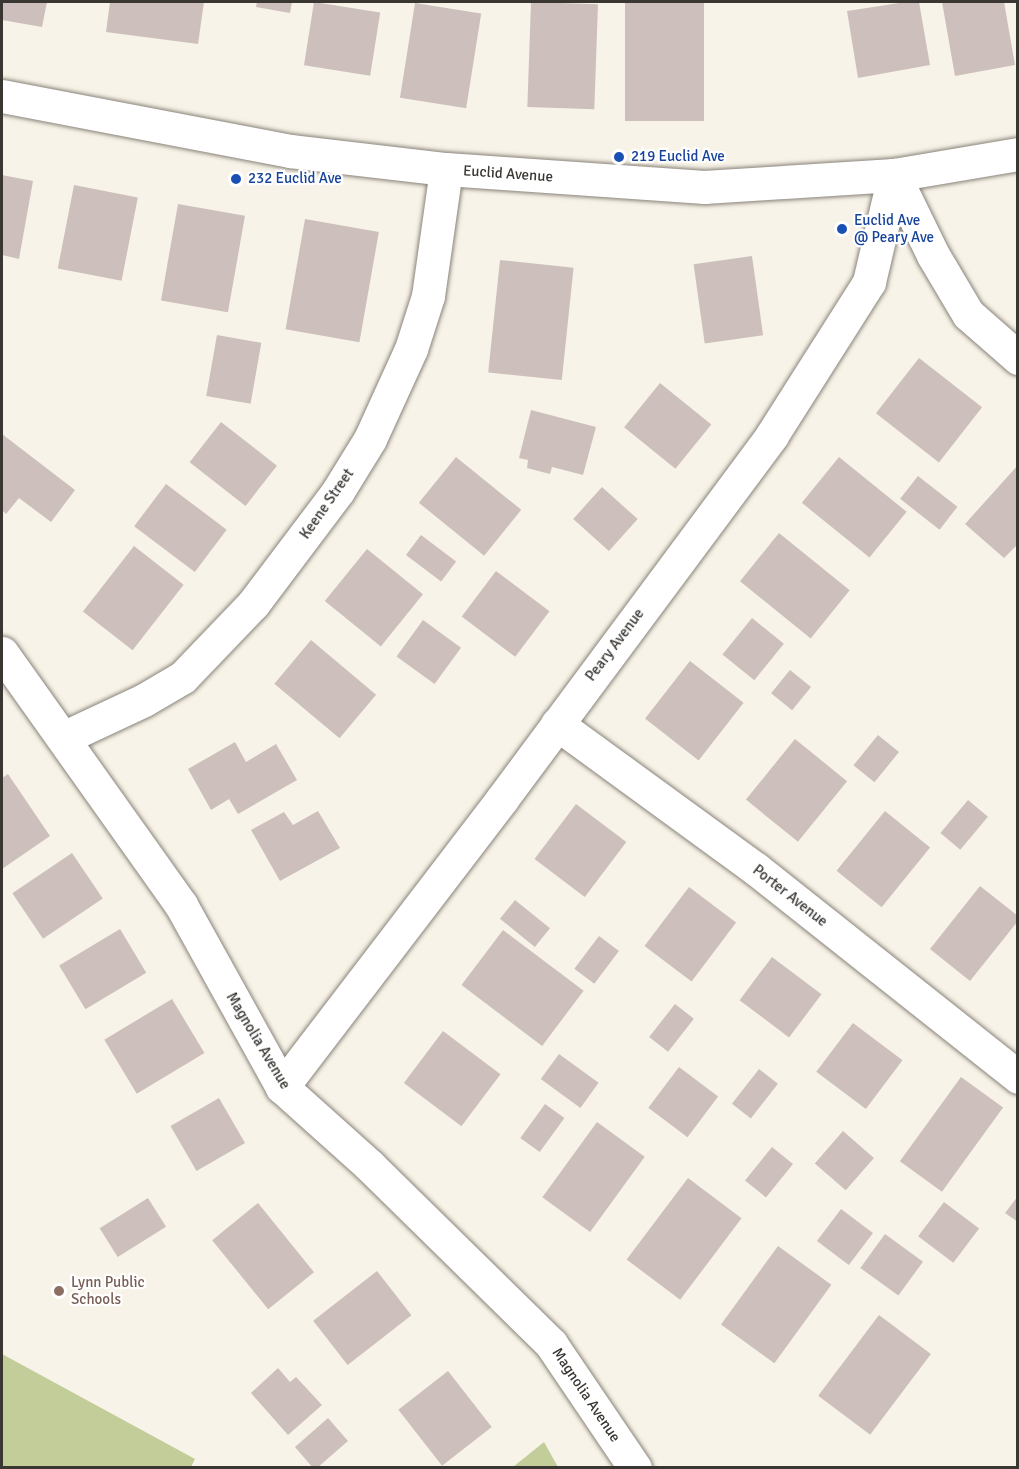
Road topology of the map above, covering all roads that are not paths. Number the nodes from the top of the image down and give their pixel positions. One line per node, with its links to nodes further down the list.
1 (2, 96): 3 (street, Euclid Avenue)
2 (1017, 154): 4 (street, Euclid Avenue)
3 (446, 169): 4 (street, Euclid Avenue); 8 (street, Keene Street)
4 (894, 175): 5 (street); 7 (street, Peary Avenue)
5 (1017, 358)
6 (2, 653): 8 (street, Magnolia Avenue)
7 (556, 724): 9 (street, Porter Avenue); 10 (street, Peary Avenue)
8 (63, 738): 10 (street, Magnolia Avenue)
9 (1017, 1077)
10 (282, 1087): 11 (street, Magnolia Avenue)
11 (635, 1467)

